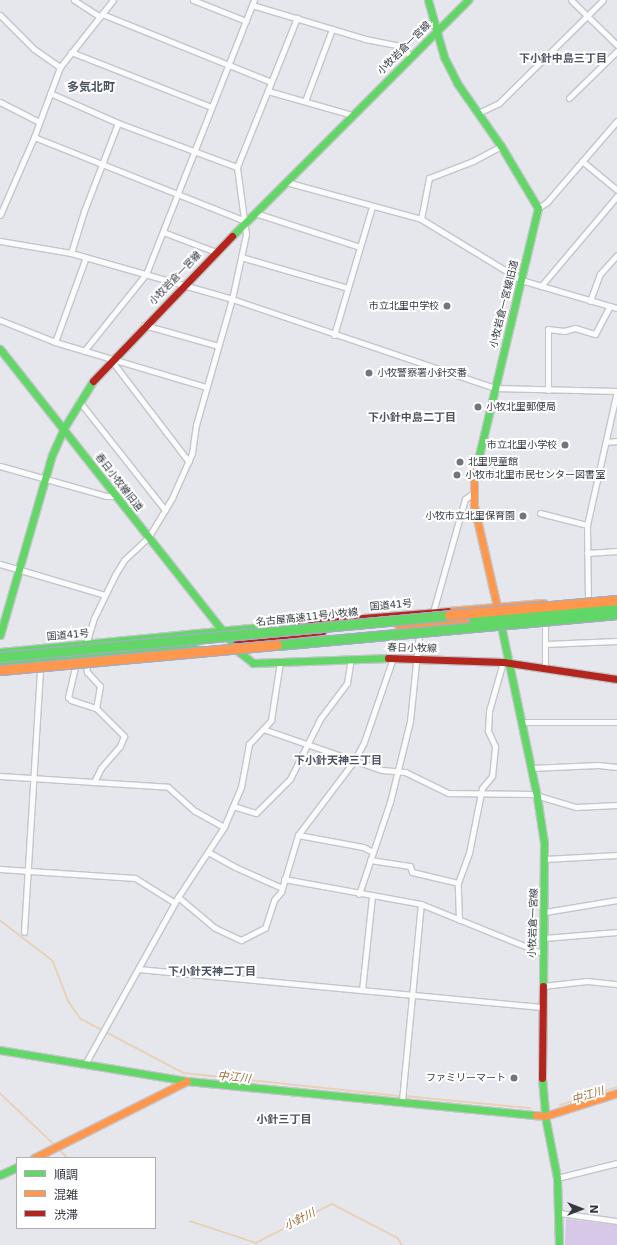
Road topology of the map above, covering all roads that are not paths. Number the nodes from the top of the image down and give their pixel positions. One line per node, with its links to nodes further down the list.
1 (74, 0): 10 (street)
2 (113, 0): 10 (street)
3 (193, 0): 13 (street)
4 (428, 0): 15 (main road)
5 (468, 0): 15 (main road, 小牧岩倉一宮線)
6 (571, 0): 11 (street)
7 (603, 0): 11 (street)
8 (253, 2): 12 (street); 13 (street)
9 (0, 15): 21 (street)
10 (101, 15): 18 (street); 20 (street)
11 (587, 16): 16 (street); 29 (street)
12 (297, 18): 14 (street); 22 (street)
13 (246, 21): 20 (street)
14 (332, 29): 19 (street); 26 (street)
15 (436, 31): 19 (main road, 小牧岩倉一宮線); 29 (main road)
16 (617, 45)
17 (617, 51): 25 (street)
18 (71, 52): 21 (street); 28 (street)
19 (411, 56): 30 (main road, 小牧岩倉一宮線)
20 (228, 65): 22 (street); 28 (street)
21 (60, 67): 24 (street)
22 (271, 82): 23 (street)
23 (268, 91): 26 (street); 39 (street)
24 (50, 94): 32 (street); 33 (street)
25 (569, 98)
26 (305, 101): 30 (street)
27 (0, 102): 32 (street)
28 (211, 107): 36 (street)
29 (478, 113): 35 (main road)
30 (352, 115): 40 (main road, 小牧岩倉一宮線)
31 (617, 120): 37 (street)
32 (39, 122): 34 (street)
33 (118, 123): 36 (street); 38 (street)
34 (34, 136): 38 (street); 47 (street)
35 (501, 146): 45 (main road); 48 (street)
36 (195, 151): 39 (street); 42 (street)
37 (582, 161): 41 (street); 45 (street)
38 (102, 164): 42 (street); 54 (street)
39 (237, 167): 49 (street)
40 (286, 182): 44 (street); 46 (main road, 小牧岩倉一宮線)
41 (617, 190)
42 (178, 193): 49 (street); 50 (street)
43 (617, 196): 61 (street)
44 (372, 207): 48 (street); 52 (street)
45 (538, 208): 59 (main road, 小牧岩倉一宮線旧道)
46 (255, 213): 49 (main road, 小牧岩倉一宮線); 52 (street)
47 (0, 215)
48 (421, 219): 59 (street)
49 (246, 222): 53 (main road, 小牧岩倉一宮線); 57 (street)
50 (163, 232): 53 (street); 58 (street)
51 (0, 241): 54 (street)
52 (360, 247): 62 (street)
53 (216, 252): 60 (main road, 小牧岩倉一宮線)
54 (71, 254): 56 (street)
55 (617, 255): 64 (street)
56 (86, 257): 58 (street); 70 (street)
57 (242, 257): 62 (street); 63 (street)
58 (146, 274): 60 (street); 73 (street)
59 (521, 280): 61 (street); 76 (main road, 小牧岩倉一宮線旧道)
60 (184, 284): 63 (street); 68 (main road, 小牧岩倉一宮線)
61 (541, 286): 64 (street)
62 (348, 288): 69 (street)
63 (232, 299): 69 (street); 71 (street)
64 (590, 301): 65 (street)
65 (610, 306): 66 (street); 77 (street)
66 (617, 308)
67 (0, 320): 70 (street)
68 (144, 325): 71 (street); 74 (main road, 小牧岩倉一宮線)
69 (334, 335): 76 (street)
70 (55, 342): 73 (street)
71 (218, 346): 75 (street)
72 (0, 349): 79 (main road, 春日小牧線旧道)
73 (84, 351): 74 (street)
74 (111, 360): 75 (street); 78 (main road, 小牧岩倉一宮線); 82 (street)
75 (206, 386): 82 (street)
76 (495, 388): 77 (street); 85 (main road, 小牧岩倉一宮線旧道)
77 (548, 390): 81 (street)
78 (79, 401): 79 (main road, 小牧岩倉一宮線); 87 (street)
79 (64, 428): 84 (main road, 小牧岩倉一宮線); 86 (main road, 春日小牧線旧道)
80 (617, 441): 81 (street)
81 (606, 442): 89 (street)
82 (189, 462): 87 (street)
83 (0, 466): 84 (street)
84 (45, 479): 86 (street); 94 (main road, 小牧岩倉一宮線)
85 (473, 493): 98 (main road, 小牧岩倉一宮線旧道); 100 (street)
86 (116, 496): 90 (main road, 春日小牧線旧道)
87 (165, 510): 90 (street)
88 (540, 513): 89 (street)
89 (587, 525): 92 (street)
90 (148, 538): 95 (street); 105 (main road, 春日小牧線旧道)
91 (617, 551): 92 (street)
92 (587, 553): 97 (street)
93 (0, 564): 94 (street)
94 (19, 569): 95 (street); 107 (main road, 小牧岩倉一宮線)
95 (105, 595): 111 (street)
96 (617, 599): 97 (main road, 国道41号); 108 (main road, 名古屋高速11号小牧線, bridge)
97 (588, 600): 98 (main road, 国道41号)
98 (497, 606): 100 (main road, 国道41号); 104 (main road, 小牧岩倉一宮線)
99 (617, 606): 108 (main road, bridge)
100 (433, 612): 105 (main road, 国道41号)
101 (617, 614): 112 (main road, bridge)
102 (617, 618): 103 (main road)
103 (545, 624): 104 (main road); 110 (street)
104 (501, 627): 106 (main road); 120 (main road, 小牧岩倉一宮線)
105 (221, 629): 111 (main road, 国道41号); 114 (main road, 春日小牧線)
106 (419, 634): 114 (main road); 118 (street)
107 (0, 635)
108 (230, 636): 115 (main road, 名古屋高速11号小牧線, bridge)
109 (617, 641): 110 (street)
110 (545, 644): 124 (street)
111 (86, 645): 113 (main road, 国道41号)
112 (201, 651): 121 (main road); 126 (main road, bridge)
113 (0, 652)
114 (238, 652): 119 (main road, 春日小牧線); 122 (main road)
115 (0, 657)
116 (393, 658): 117 (main road, 春日小牧線); 118 (main road, 春日小牧線); 133 (street)
117 (352, 659): 119 (main road, 春日小牧線); 132 (street)
118 (415, 659): 120 (main road, 春日小牧線); 136 (street)
119 (280, 662): 131 (street)
120 (506, 662): 124 (main road, 春日小牧線); 129 (main road, 小牧岩倉一宮線); 140 (street)
121 (0, 664)
122 (86, 666): 123 (main road); 128 (street)
123 (75, 667): 125 (main road); 128 (street)
124 (545, 668): 127 (main road, 春日小牧線)
125 (40, 670): 126 (main road); 138 (street)
126 (0, 671)
127 (617, 680)
128 (96, 708): 139 (street)
129 (521, 722): 130 (street); 135 (main road, 小牧岩倉一宮線)
130 (617, 722)
131 (263, 729): 132 (street); 143 (street)
132 (307, 743): 133 (street); 143 (street)
133 (354, 761): 136 (street); 145 (street)
134 (617, 767): 135 (street)
135 (531, 768): 141 (main road, 小牧岩倉一宮線)
136 (396, 773): 140 (street); 147 (street)
137 (0, 776): 138 (street)
138 (34, 778): 139 (street); 152 (street)
139 (94, 782): 144 (street)
140 (481, 794): 141 (street); 154 (street)
141 (537, 797): 142 (street); 149 (main road, 小牧岩倉一宮線)
142 (617, 805)
143 (233, 806): 144 (street)
144 (224, 826): 146 (street)
145 (298, 835): 147 (street); 153 (street)
146 (208, 852): 155 (street); 158 (street)
147 (373, 852): 150 (street)
148 (617, 855): 149 (street)
149 (545, 859): 162 (main road, 小牧岩倉一宮線)
150 (370, 860): 154 (street); 156 (street)
151 (0, 869): 152 (street)
152 (28, 870): 160 (street); 164 (street)
153 (284, 880): 155 (street); 156 (street)
154 (458, 883): 163 (street)
155 (282, 888): 158 (street)
156 (359, 894): 157 (street)
157 (372, 896): 161 (street); 171 (street)
158 (178, 897): 160 (street)
159 (617, 900): 162 (street)
160 (175, 903): 168 (street)
161 (421, 904): 163 (street); 172 (street)
162 (545, 912): 166 (main road, 小牧岩倉一宮線)
163 (459, 920): 167 (street)
164 (24, 932)
165 (617, 932): 166 (street)
166 (544, 938): 167 (main road, 小牧岩倉一宮線)
167 (544, 954): 170 (main road, 小牧岩倉一宮線)
168 (138, 969): 171 (street); 175 (street)
169 (617, 984): 170 (street)
170 (543, 986): 173 (main road, 小牧岩倉一宮線)
171 (362, 990): 172 (street)
172 (411, 995): 173 (street); 178 (street)
173 (541, 1007): 179 (main road, 小牧岩倉一宮線)
174 (0, 1050): 175 (main road)
175 (84, 1064): 176 (main road)
176 (187, 1082): 178 (main road); 180 (main road)
177 (617, 1093): 179 (main road)
178 (402, 1097): 179 (main road)
179 (545, 1116): 184 (main road, 小牧岩倉一宮線)
180 (36, 1157)
181 (617, 1163): 184 (street)
182 (16, 1167): 183 (main road)
183 (0, 1175)
184 (557, 1178): 185 (main road, 小牧岩倉一宮線)
185 (559, 1213): 186 (street); 187 (main road, 小牧岩倉一宮線)
186 (617, 1221)
187 (559, 1245)

